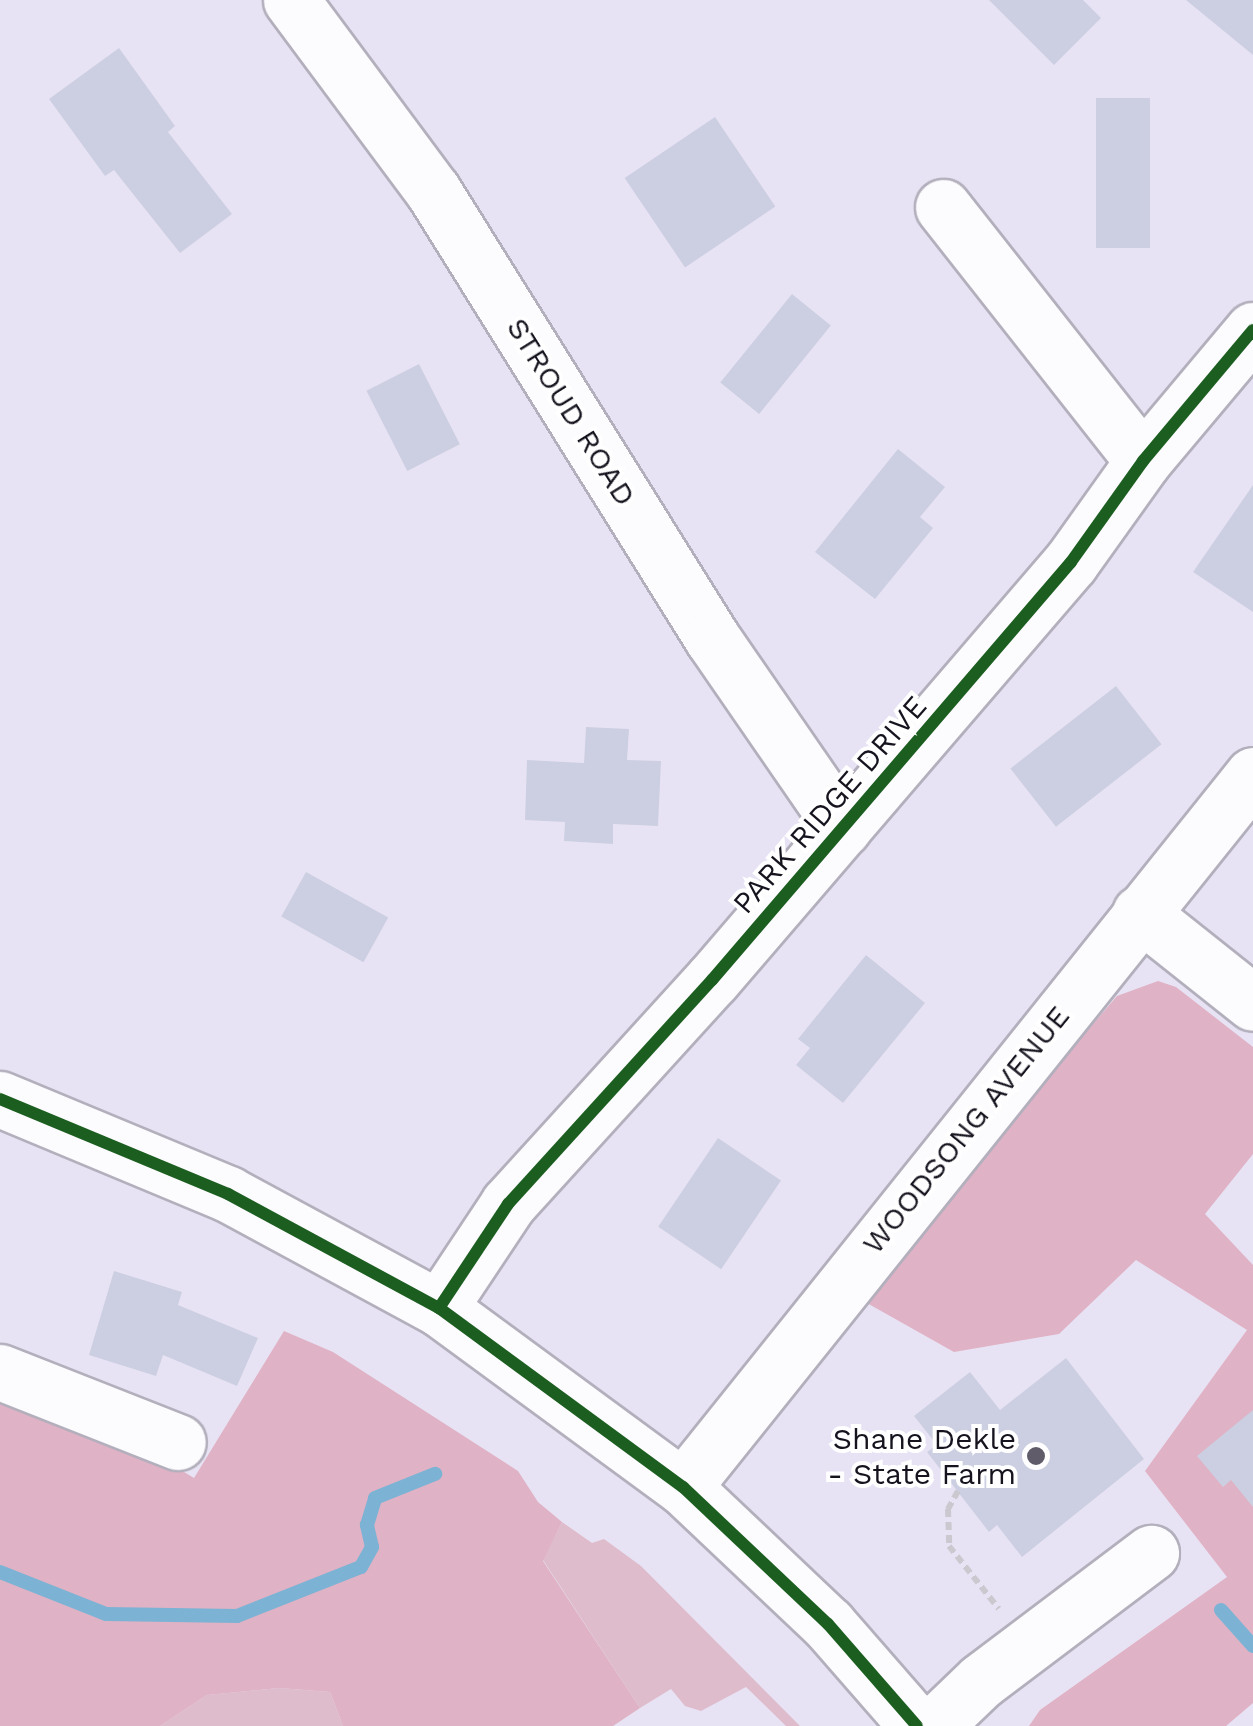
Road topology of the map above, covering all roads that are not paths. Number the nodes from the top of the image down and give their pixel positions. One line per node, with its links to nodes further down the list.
1 (291, 0): 6 (street, STROUD ROAD)
2 (943, 207): 4 (street)
3 (1253, 330): 4 (street, PARK RIDGE DRIVE)
4 (1143, 461): 6 (street, PARK RIDGE DRIVE)
5 (1253, 775): 7 (street, WOODSONG AVENUE)
6 (843, 828): 10 (street, PARK RIDGE DRIVE)
7 (1140, 913): 8 (street); 13 (street, WOODSONG AVENUE)
8 (1253, 1003)
9 (0, 1099): 10 (street)
10 (438, 1308): 13 (street)
11 (0, 1372): 12 (street)
12 (178, 1442)
13 (683, 1487): 15 (street)
14 (1151, 1554): 16 (street)
15 (917, 1726)
16 (934, 1726)

